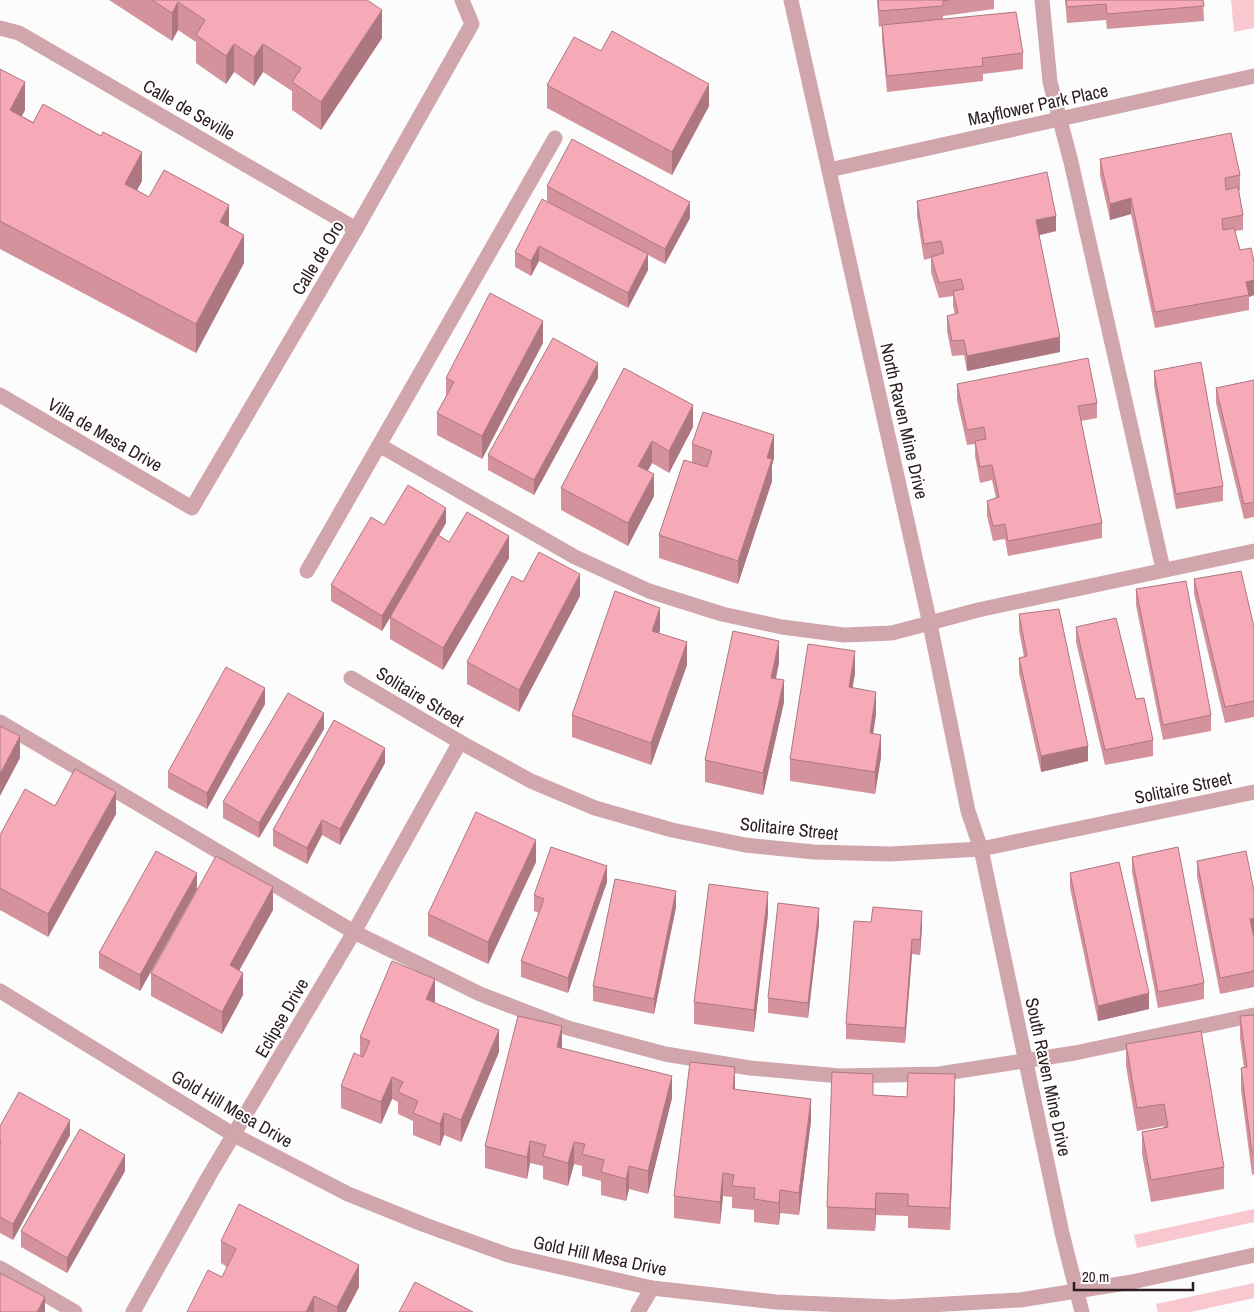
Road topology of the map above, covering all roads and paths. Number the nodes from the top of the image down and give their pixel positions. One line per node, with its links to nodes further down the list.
1 (462, 0): 9 (street, Calle de Oro)
2 (790, 0): 8 (street, North Raven Mine Drive)
3 (1042, 0): 6 (street)
4 (0, 28): 9 (street, Calle de Seville)
5 (1254, 76): 6 (street, Mayflower Park Place)
6 (1059, 120): 8 (street, Mayflower Park Place); 15 (street)
7 (555, 138): 11 (street)
8 (829, 170): 16 (street, North Raven Mine Drive)
9 (356, 229): 12 (street, Calle de Oro)
10 (0, 395): 12 (street, Villa de Mesa Drive)
11 (379, 445): 14 (street); 16 (street)
12 (192, 508)
13 (1254, 551): 15 (street)
14 (307, 570)
15 (1163, 570): 16 (street)
16 (930, 624): 21 (street, North Raven Mine Drive)
17 (351, 678): 19 (street, Solitaire Street)
18 (0, 722): 22 (street)
19 (460, 742): 21 (street, Solitaire Street); 22 (street, Eclipse Drive)
20 (1254, 792): 21 (street, Solitaire Street)
21 (981, 849): 25 (street, South Raven Mine Drive)
22 (354, 932): 25 (street); 26 (street, Eclipse Drive)
23 (0, 991): 26 (street, Gold Hill Mesa Drive)
24 (1254, 1015): 25 (street)
25 (1026, 1062): 30 (street, South Raven Mine Drive)
26 (234, 1135): 29 (street, Gold Hill Mesa Drive); 32 (street, Eclipse Drive)
27 (1254, 1255): 30 (street, Gold Hill Mesa Drive)
28 (0, 1268): 31 (street)
29 (652, 1288): 30 (street, Gold Hill Mesa Drive); 33 (street)
30 (1077, 1291): 34 (street, South Raven Mine Drive)
31 (75, 1312)
32 (133, 1312)
33 (638, 1312)
34 (1082, 1312)

